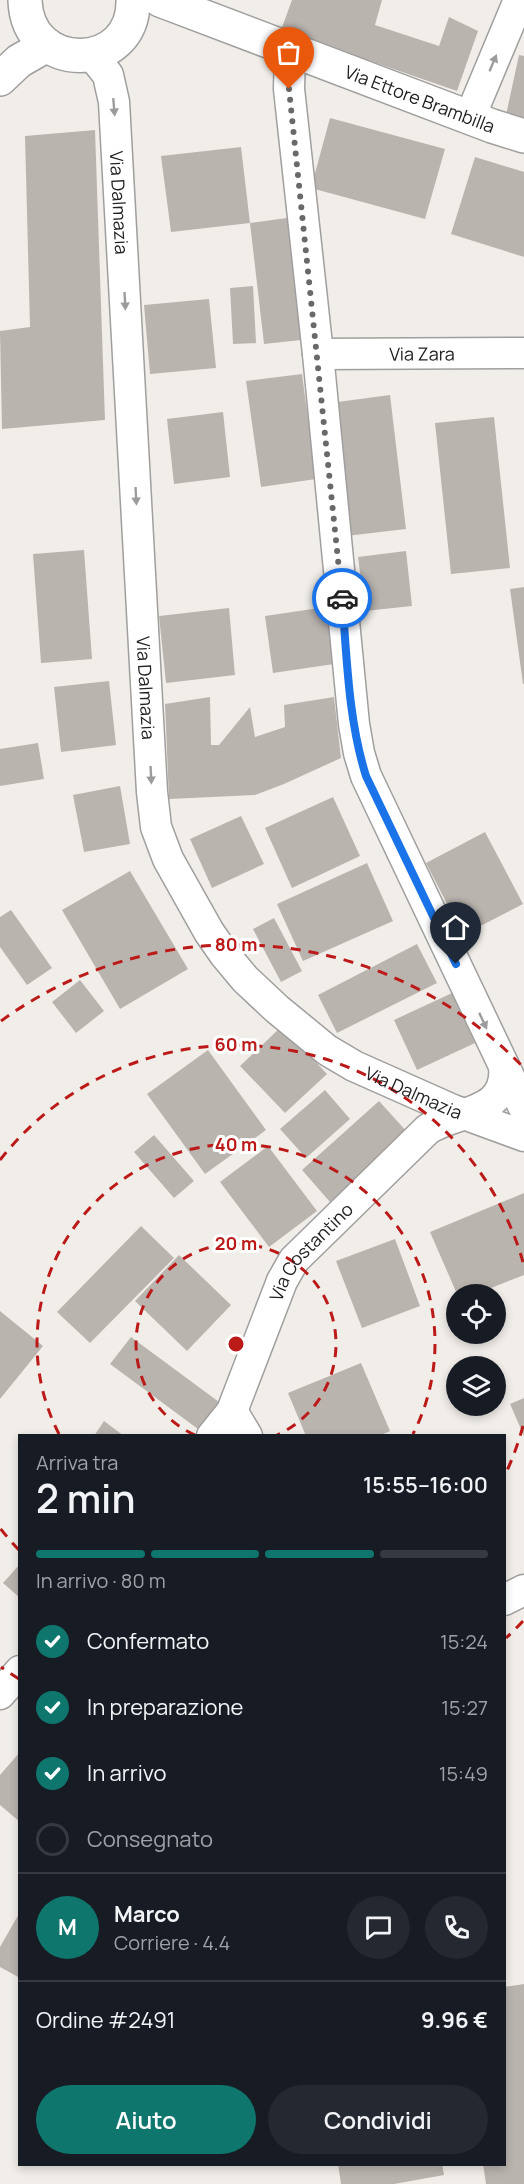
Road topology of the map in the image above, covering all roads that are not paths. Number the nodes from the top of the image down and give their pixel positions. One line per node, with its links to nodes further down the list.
1 (519, 0): 8 (street, one-way to 1)
2 (171, 4): 3 (street, Via Ettore Brambilla); 5 (street, Via Ettore Brambilla)
3 (130, 13): 6 (street)
4 (26, 19): 6 (street); 7 (street)
5 (290, 49): 8 (street, Via Ettore Brambilla); 11 (street)
6 (92, 55): 14 (street, Via Dalmazia, one-way to 14)
7 (9, 70)
8 (470, 117): 9 (street, Via Ettore Brambilla)
9 (524, 136)
10 (524, 353): 11 (street, Via Zara)
11 (318, 354): 12 (street, one-way to 12)
12 (504, 1066): 13 (street); 14 (street, Via Costantino)
13 (524, 1108)
14 (465, 1114): 15 (street, Via Dalmazia); 16 (street, Via Costantino)
15 (524, 1136)
16 (240, 1423): 17 (street, Via Costantino)
17 (216, 1434)
18 (524, 1590): 19 (street)
19 (506, 1599)
20 (18, 1673): 21 (street)
21 (0, 1694)

